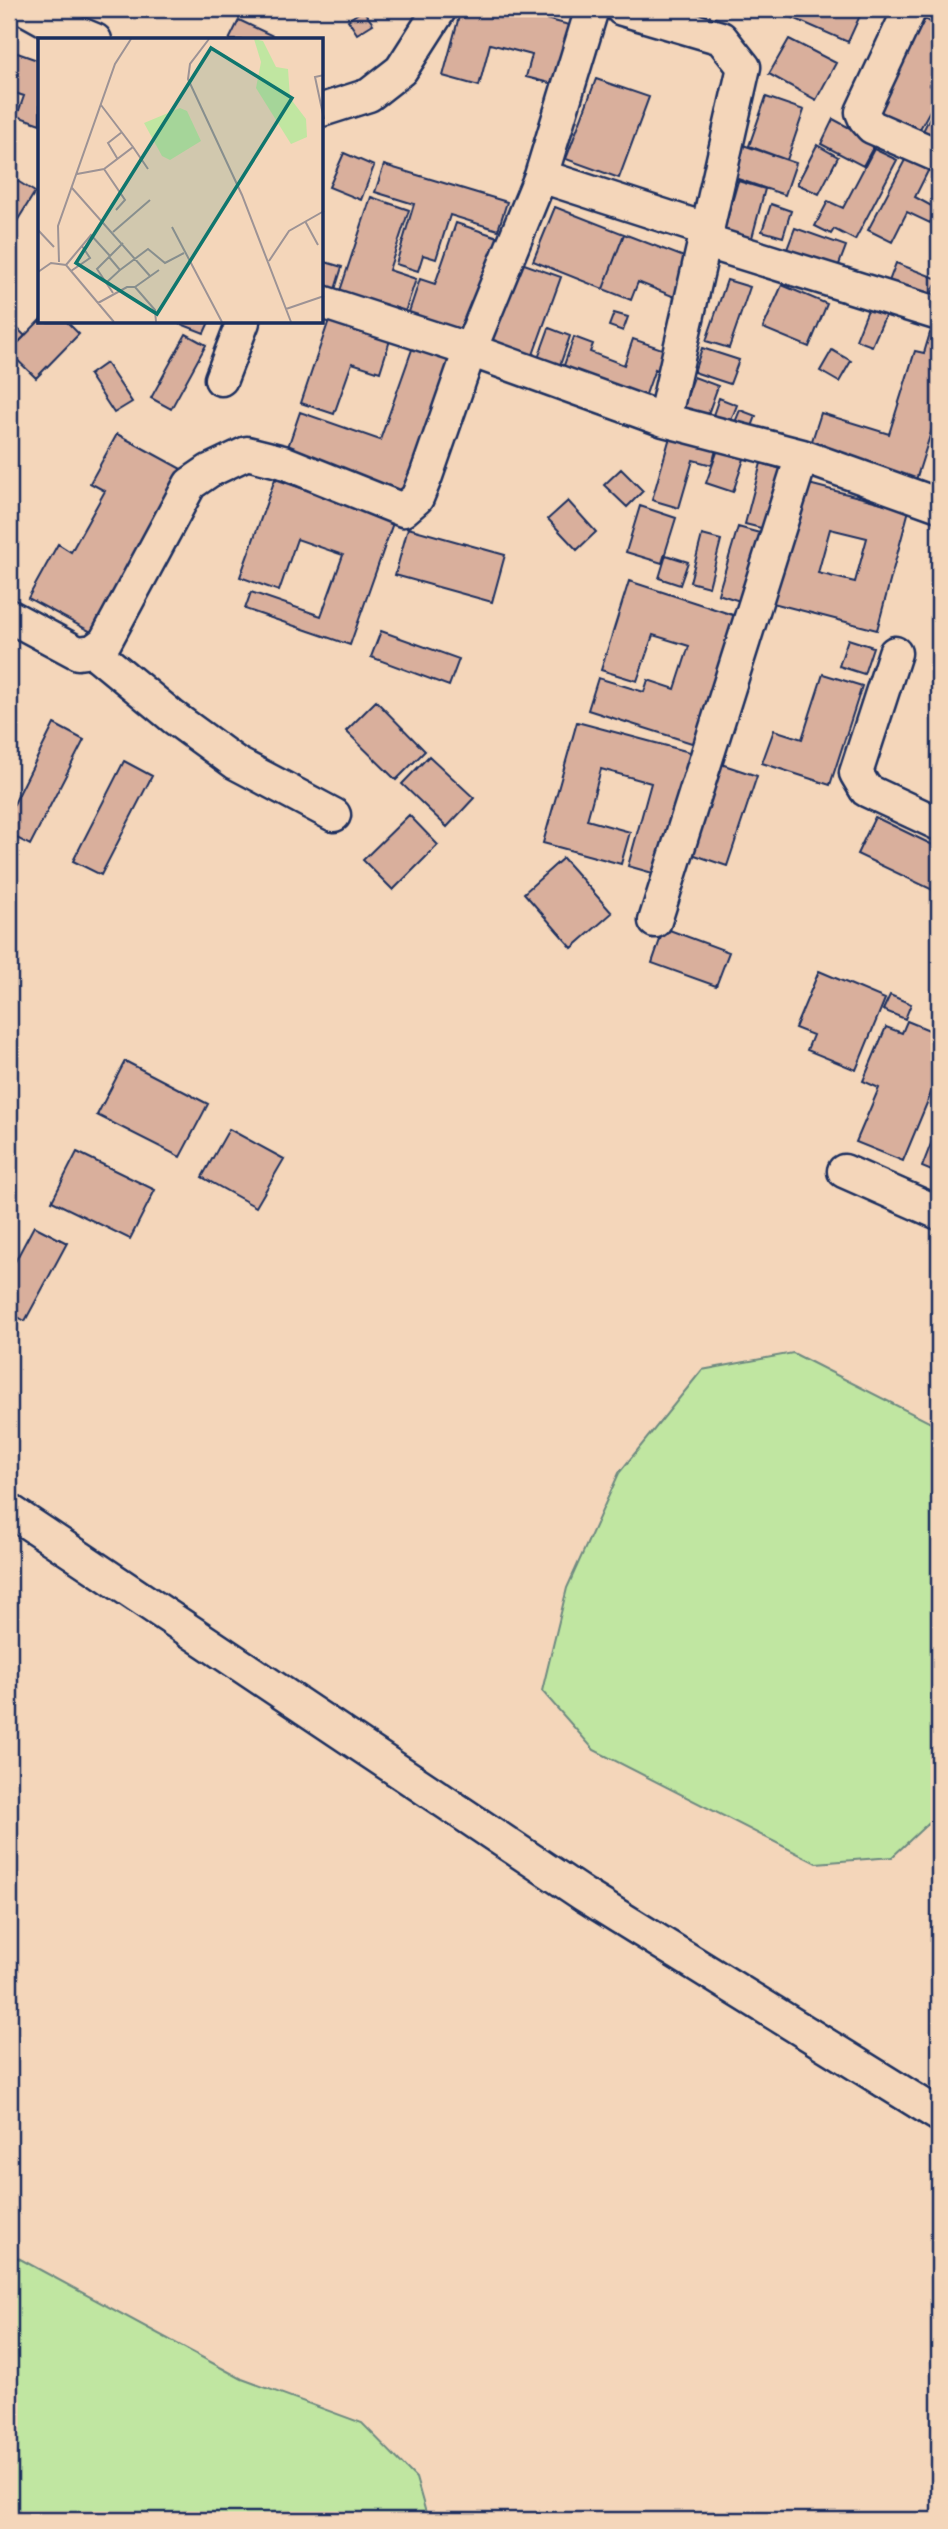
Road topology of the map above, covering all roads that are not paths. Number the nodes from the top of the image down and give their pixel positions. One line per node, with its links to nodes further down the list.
1 (26, 9): 6 (street)
2 (440, 9): 7 (street)
3 (592, 9): 9 (street)
4 (622, 9): 10 (street)
5 (910, 9): 8 (street)
6 (90, 38)
7 (324, 112)
8 (939, 156)
9 (541, 176): 10 (street); 14 (street)
10 (706, 236): 12 (street); 16 (street)
11 (324, 303): 14 (street)
12 (939, 314)
13 (242, 324): 15 (street)
14 (470, 350): 16 (street); 20 (street)
15 (221, 379)
16 (664, 420): 17 (street)
17 (802, 456): 18 (street); 24 (street)
18 (939, 505)
19 (9, 616): 20 (street)
20 (93, 651): 22 (street)
21 (895, 653): 23 (street)
22 (334, 815)
23 (939, 824)
24 (655, 921)
25 (844, 1171): 26 (street)
26 (939, 1213)
27 (9, 1510): 28 (street)
28 (939, 2116)

